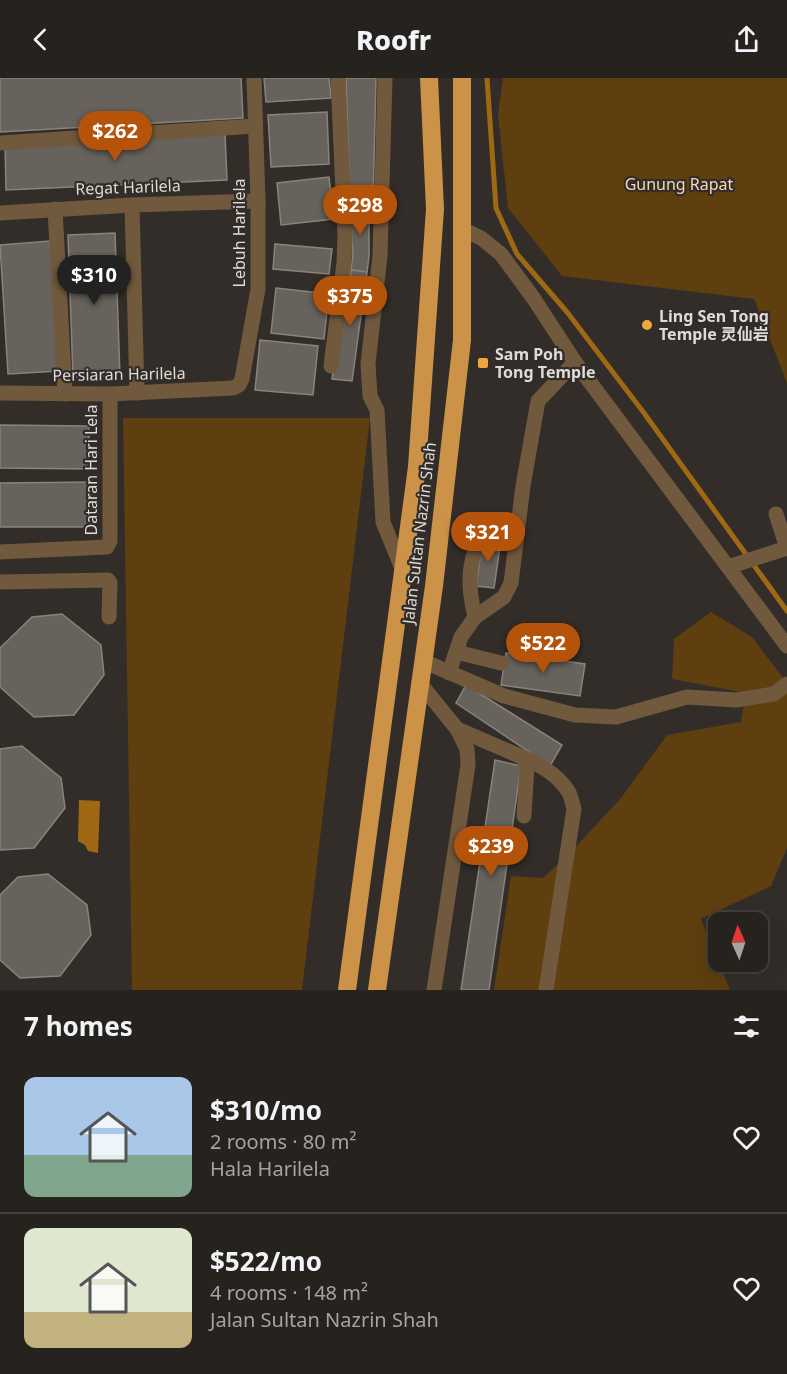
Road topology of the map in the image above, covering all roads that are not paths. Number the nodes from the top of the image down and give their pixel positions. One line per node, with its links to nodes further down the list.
1 (254, 78): 6 (street, Lebuh Harilela)
2 (338, 78): 14 (street)
3 (385, 78): 25 (street)
4 (429, 78): 25 (highway, Jalan Sultan Nazrin Shah)
5 (462, 78): 12 (highway, Jalan Sultan Nazrin Shah)
6 (255, 126): 7 (street); 8 (street, Lebuh Harilela)
7 (0, 143)
8 (258, 201): 9 (street, Regat Harilela); 15 (street, Lebuh Harilela)
9 (132, 205): 10 (street, Regat Harilela); 17 (street)
10 (55, 209): 11 (street, Regat Harilela); 18 (street)
11 (0, 213)
12 (462, 229): 13 (street); 31 (highway, Jalan Sultan Nazrin Shah)
13 (575, 362): 24 (street); 28 (street)
14 (331, 366)
15 (239, 385): 17 (street, Persiaran Harilela)
16 (0, 393): 18 (street, Persiaran Harilela)
17 (137, 393): 19 (street, Persiaran Harilela)
18 (65, 394): 19 (street, Persiaran Harilela)
19 (110, 394): 23 (street, Dataran Hari Lela)
20 (776, 514): 22 (street)
21 (482, 529): 28 (street)
22 (787, 548): 24 (street)
23 (0, 552)
24 (734, 566): 29 (street)
25 (403, 571): 39 (highway, Jalan Sultan Nazrin Shah)
26 (0, 582): 27 (street)
27 (109, 617)
28 (475, 617): 30 (street)
29 (787, 646)
30 (456, 652): 32 (street); 33 (street)
31 (423, 661): 33 (street); 34 (highway, Jalan Sultan Nazrin Shah)
32 (501, 663)
33 (449, 673): 35 (street)
34 (419, 682): 36 (street); 40 (highway, Jalan Sultan Nazrin Shah)
35 (787, 684)
36 (457, 729): 37 (street); 41 (street)
37 (522, 758): 38 (street); 42 (street)
38 (524, 816)
39 (347, 990)
40 (377, 990)
41 (434, 990)
42 (546, 990)

